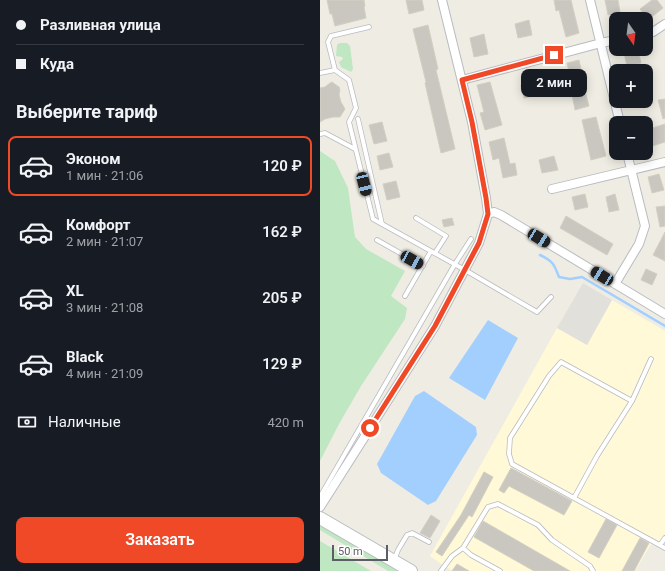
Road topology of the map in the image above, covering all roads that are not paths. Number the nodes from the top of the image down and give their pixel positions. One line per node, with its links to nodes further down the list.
1 (442, 0): 10 (street)
2 (590, 0): 7 (street)
3 (665, 24): 5 (street)
4 (369, 26): 8 (lane)
5 (653, 32)
6 (609, 41): 7 (street)
7 (601, 43): 10 (street); 11 (street)
8 (335, 70): 9 (lane); 14 (lane)
9 (320, 73)
10 (462, 80): 19 (street)
11 (618, 116)
12 (358, 119): 21 (lane)
13 (320, 134): 14 (lane)
14 (355, 149): 21 (lane)
15 (629, 160): 17 (street)
16 (665, 162): 17 (street)
17 (632, 170): 18 (street); 28 (street)
18 (552, 190)
19 (488, 214): 27 (street); 28 (street)
20 (416, 218): 24 (lane)
21 (382, 224): 24 (lane)
22 (471, 239): 25 (lane)
23 (377, 240): 26 (lane)
24 (433, 252): 25 (lane); 26 (lane)
25 (455, 264): 27 (lane); 35 (lane)
26 (423, 266): 29 (lane)
27 (465, 270): 30 (lane); 35 (street)
28 (615, 284): 31 (street)
29 (404, 296)
30 (551, 297)
31 (665, 314)
32 (651, 359): 33 (lane)
33 (632, 401): 34 (lane); 34 (lane)
34 (574, 498): 39 (lane)
35 (321, 506)
36 (320, 518): 42 (street)
37 (665, 538): 39 (lane)
38 (429, 542): 42 (lane)
39 (660, 545): 41 (lane)
40 (463, 548): 44 (lane); 45 (lane); 46 (lane)
41 (665, 548)
42 (393, 561): 43 (street)
43 (411, 571)
44 (440, 571)
45 (500, 571)
46 (593, 571)

